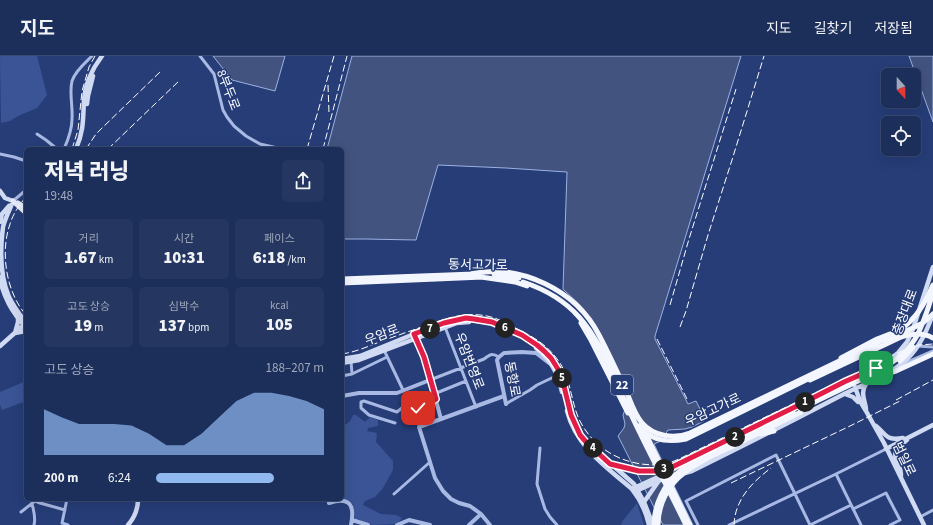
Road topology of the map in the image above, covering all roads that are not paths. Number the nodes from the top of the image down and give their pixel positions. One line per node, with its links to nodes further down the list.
1 (92, 56): 7 (street)
2 (102, 56): 8 (main road)
3 (105, 56): 9 (main road)
4 (200, 56): 10 (street, 8부두로)
5 (37, 134): 6 (street)
6 (54, 147)
7 (65, 147)
8 (77, 147)
9 (81, 147)
10 (273, 147)
11 (0, 154): 12 (street)
12 (24, 160)
13 (0, 191): 15 (main road)
14 (24, 192): 15 (street)
15 (13, 201): 16 (main road); 17 (main road); 18 (main road); 31 (main road)
16 (24, 207)
17 (24, 211)
18 (0, 220)
19 (933, 267): 28 (main road, 충장대로)
20 (470, 274): 23 (highway, 동서고가로 / 22); 61 (highway, 우암고가로, bridge); 126 (highway, 동서고가로 / 22, bridge)
21 (0, 277): 30 (main road)
22 (481, 277): 24 (highway, 동서고가로 / 22); 61 (highway, 우암고가로, bridge); 125 (highway, 동서고가로 / 22, bridge)
23 (344, 279)
24 (344, 283)
25 (933, 285): 61 (highway, 우암고가로, bridge)
26 (933, 293): 73 (highway, bridge)
27 (933, 302): 73 (highway, bridge)
28 (919, 311): 56 (main road, 충장대로); 61 (highway, bridge)
29 (933, 314): 40 (main road, 충장대로); 61 (highway, 우암고가로, bridge)
30 (18, 317): 32 (main road); 36 (main road)
31 (24, 322)
32 (24, 323)
33 (24, 325): 36 (main road)
34 (445, 325): 37 (main road, 우암로); 49 (main road, 우암로); 51 (street, 우암번영로); 88 (main road, 우암로)
35 (24, 331): 36 (main road)
36 (15, 333): 39 (main road)
37 (415, 336): 42 (main road, 우암로); 46 (main road, 우암로); 57 (street)
38 (933, 338): 61 (highway, bridge)
39 (0, 346)
40 (917, 346): 41 (street); 50 (main road, 충장대로)
41 (933, 347)
42 (384, 350): 44 (street); 47 (main road, 우암로)
43 (932, 354): 50 (street); 52 (highway)
44 (387, 357): 53 (street); 63 (street)
45 (499, 357): 49 (street, 동항로); 51 (street); 68 (street, 동항로)
46 (344, 359)
47 (351, 361): 48 (main road, 우암로); 53 (street)
48 (344, 363)
49 (551, 363): 54 (main road, 우암로)
50 (899, 366): 52 (main road, 충장대로)
51 (461, 368): 57 (street); 58 (street, 우암번영로)
52 (889, 373): 60 (main road, 충장대로)
53 (352, 374): 55 (street)
54 (558, 375): 70 (street, 동항로); 94 (main road, 우암로)
55 (344, 376)
56 (856, 377): 59 (main road, 충장대로); 62 (main road)
57 (430, 380): 63 (street); 65 (street)
58 (466, 381): 65 (street); 71 (street, 우암번영로)
59 (844, 382): 64 (main road); 76 (main road, 충장대로)
60 (867, 383): 62 (main road, 충장대로); 74 (main road)
61 (794, 385)
62 (855, 389): 64 (main road, 충장대로); 72 (main road)
63 (403, 390): 67 (street)
64 (850, 392): 66 (main road, 충장대로)
65 (434, 394): 69 (street)
66 (845, 394): 72 (main road); 80 (main road, 충장대로)
67 (344, 396)
68 (504, 396): 70 (street, 동항로); 71 (street)
69 (436, 399): 75 (street); 77 (street)
70 (506, 404)
71 (476, 406): 75 (street)
72 (862, 406): 74 (main road, 범일로)
73 (801, 410): 81 (highway); 83 (highway)
74 (866, 411): 78 (main road, 범일로)
75 (441, 419): 87 (street)
76 (768, 420): 83 (highway); 89 (main road, 충장대로)
77 (395, 423)
78 (874, 424): 82 (main road); 86 (main road, 범일로)
79 (933, 425): 82 (main road)
80 (774, 431): 81 (highway); 89 (main road, 충장대로)
81 (751, 437): 84 (highway)
82 (909, 437): 86 (main road); 91 (main road)
83 (740, 438): 84 (highway)
84 (730, 445): 123 (highway, bridge); 124 (highway, bridge)
85 (540, 448): 121 (street)
86 (886, 449): 90 (street); 91 (main road, 범일로)
87 (430, 462): 95 (street); 110 (street)
88 (610, 464): 89 (main road, bridge); 94 (main road, 우암로)
89 (670, 472): 92 (main road, 충장대로, bridge); 93 (main road, 충장대로, bridge)
90 (836, 474): 96 (street); 105 (street)
91 (901, 479): 111 (main road, 범일로)
92 (659, 481): 93 (main road, 충장대로); 102 (main road)
93 (643, 486): 94 (main road, 충장대로)
94 (635, 490): 102 (main road, 우암로); 122 (main road, 우암로)
95 (394, 494)
96 (795, 494): 127 (street); 128 (street); 129 (street)
97 (40, 501): 104 (street); 107 (street)
98 (67, 501): 107 (street)
99 (138, 501): 115 (main road)
100 (334, 501): 103 (street)
101 (341, 501): 112 (street)
102 (644, 502): 123 (main road, 우암로)
103 (329, 503)
104 (32, 504): 109 (street); 113 (street)
105 (851, 505): 106 (street); 129 (street)
106 (853, 509): 130 (street); 131 (street)
107 (65, 510): 114 (street)
108 (933, 510): 111 (street)
109 (21, 512)
110 (481, 514): 119 (street); 120 (street)
111 (920, 517): 132 (main road, 범일로)
112 (352, 523): 116 (street)
113 (34, 525)
114 (68, 525)
115 (128, 525)
116 (368, 525)
117 (397, 525): 118 (street)
118 (430, 525)
119 (469, 525)
120 (490, 525)
121 (558, 525)
122 (649, 525)
123 (654, 525)
124 (658, 525)
125 (686, 525)
126 (690, 525)
127 (698, 525)
128 (731, 525)
129 (810, 525)
130 (861, 525)
131 (890, 525)
132 (924, 525)

